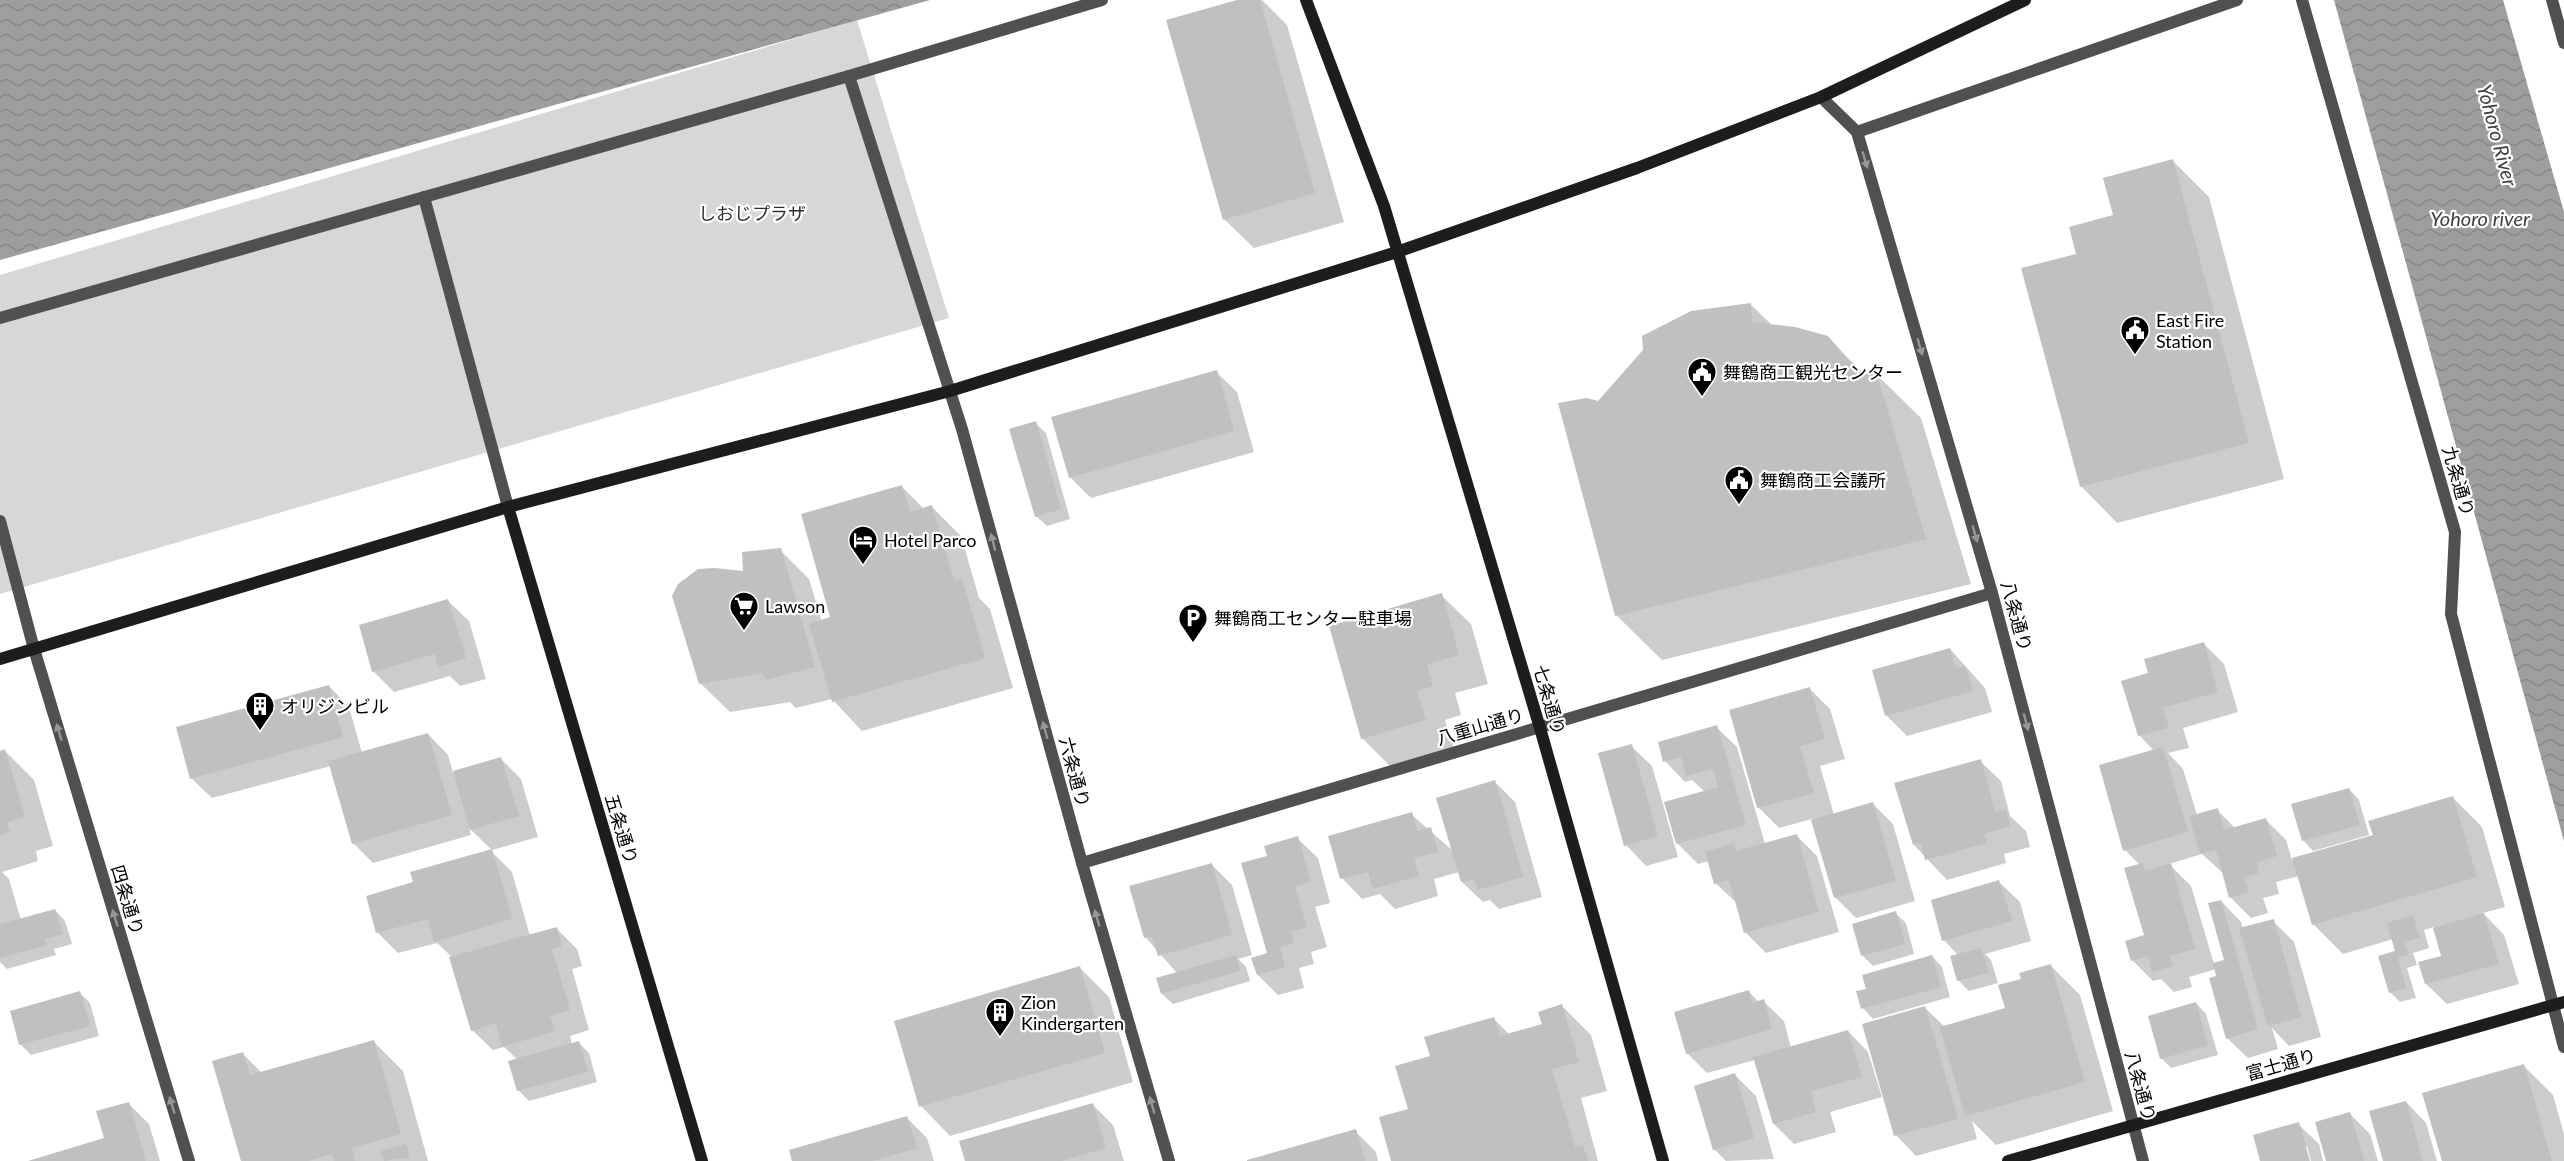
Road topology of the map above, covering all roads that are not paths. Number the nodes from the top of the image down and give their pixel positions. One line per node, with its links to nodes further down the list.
1 (1102, 0): 8 (street)
2 (1306, 0): 12 (street, 七条通り)
3 (2025, 0): 9 (street)
4 (2237, 0): 10 (street)
5 (2302, 0): 22 (street, 九条通り)
6 (2552, 0): 7 (street)
7 (2564, 43)
8 (849, 75): 11 (street); 14 (street, 六条通り)
9 (1821, 97): 10 (street, 八条通り); 12 (street)
10 (1857, 132): 17 (street, 八条通り, one-way to 17)
11 (424, 197): 13 (street); 15 (street)
12 (1397, 252): 14 (street); 20 (street, 七条通り)
13 (0, 318)
14 (950, 391): 15 (street); 21 (street, 六条通り, one-way to 14)
15 (508, 507): 18 (street); 26 (street, 五条通り)
16 (0, 521): 18 (street, 四条通り)
17 (1992, 592): 20 (street, 八重山通り); 24 (street, 八条通り, one-way to 24)
18 (34, 649): 19 (street); 25 (street, 四条通り, one-way to 18)
19 (0, 659)
20 (1539, 728): 21 (street, 八重山通り); 28 (street, 七条通り)
21 (1082, 863): 27 (street, 六条通り, one-way to 21)
22 (2558, 1004): 23 (street, 九条通り); 24 (street, 富士通り)
23 (2564, 1047)
24 (2133, 1125): 29 (street, 富士通り); 30 (street, 八条通り)
25 (189, 1161)
26 (702, 1161)
27 (1169, 1161)
28 (1663, 1161)
29 (2008, 1161)
30 (2143, 1161)

